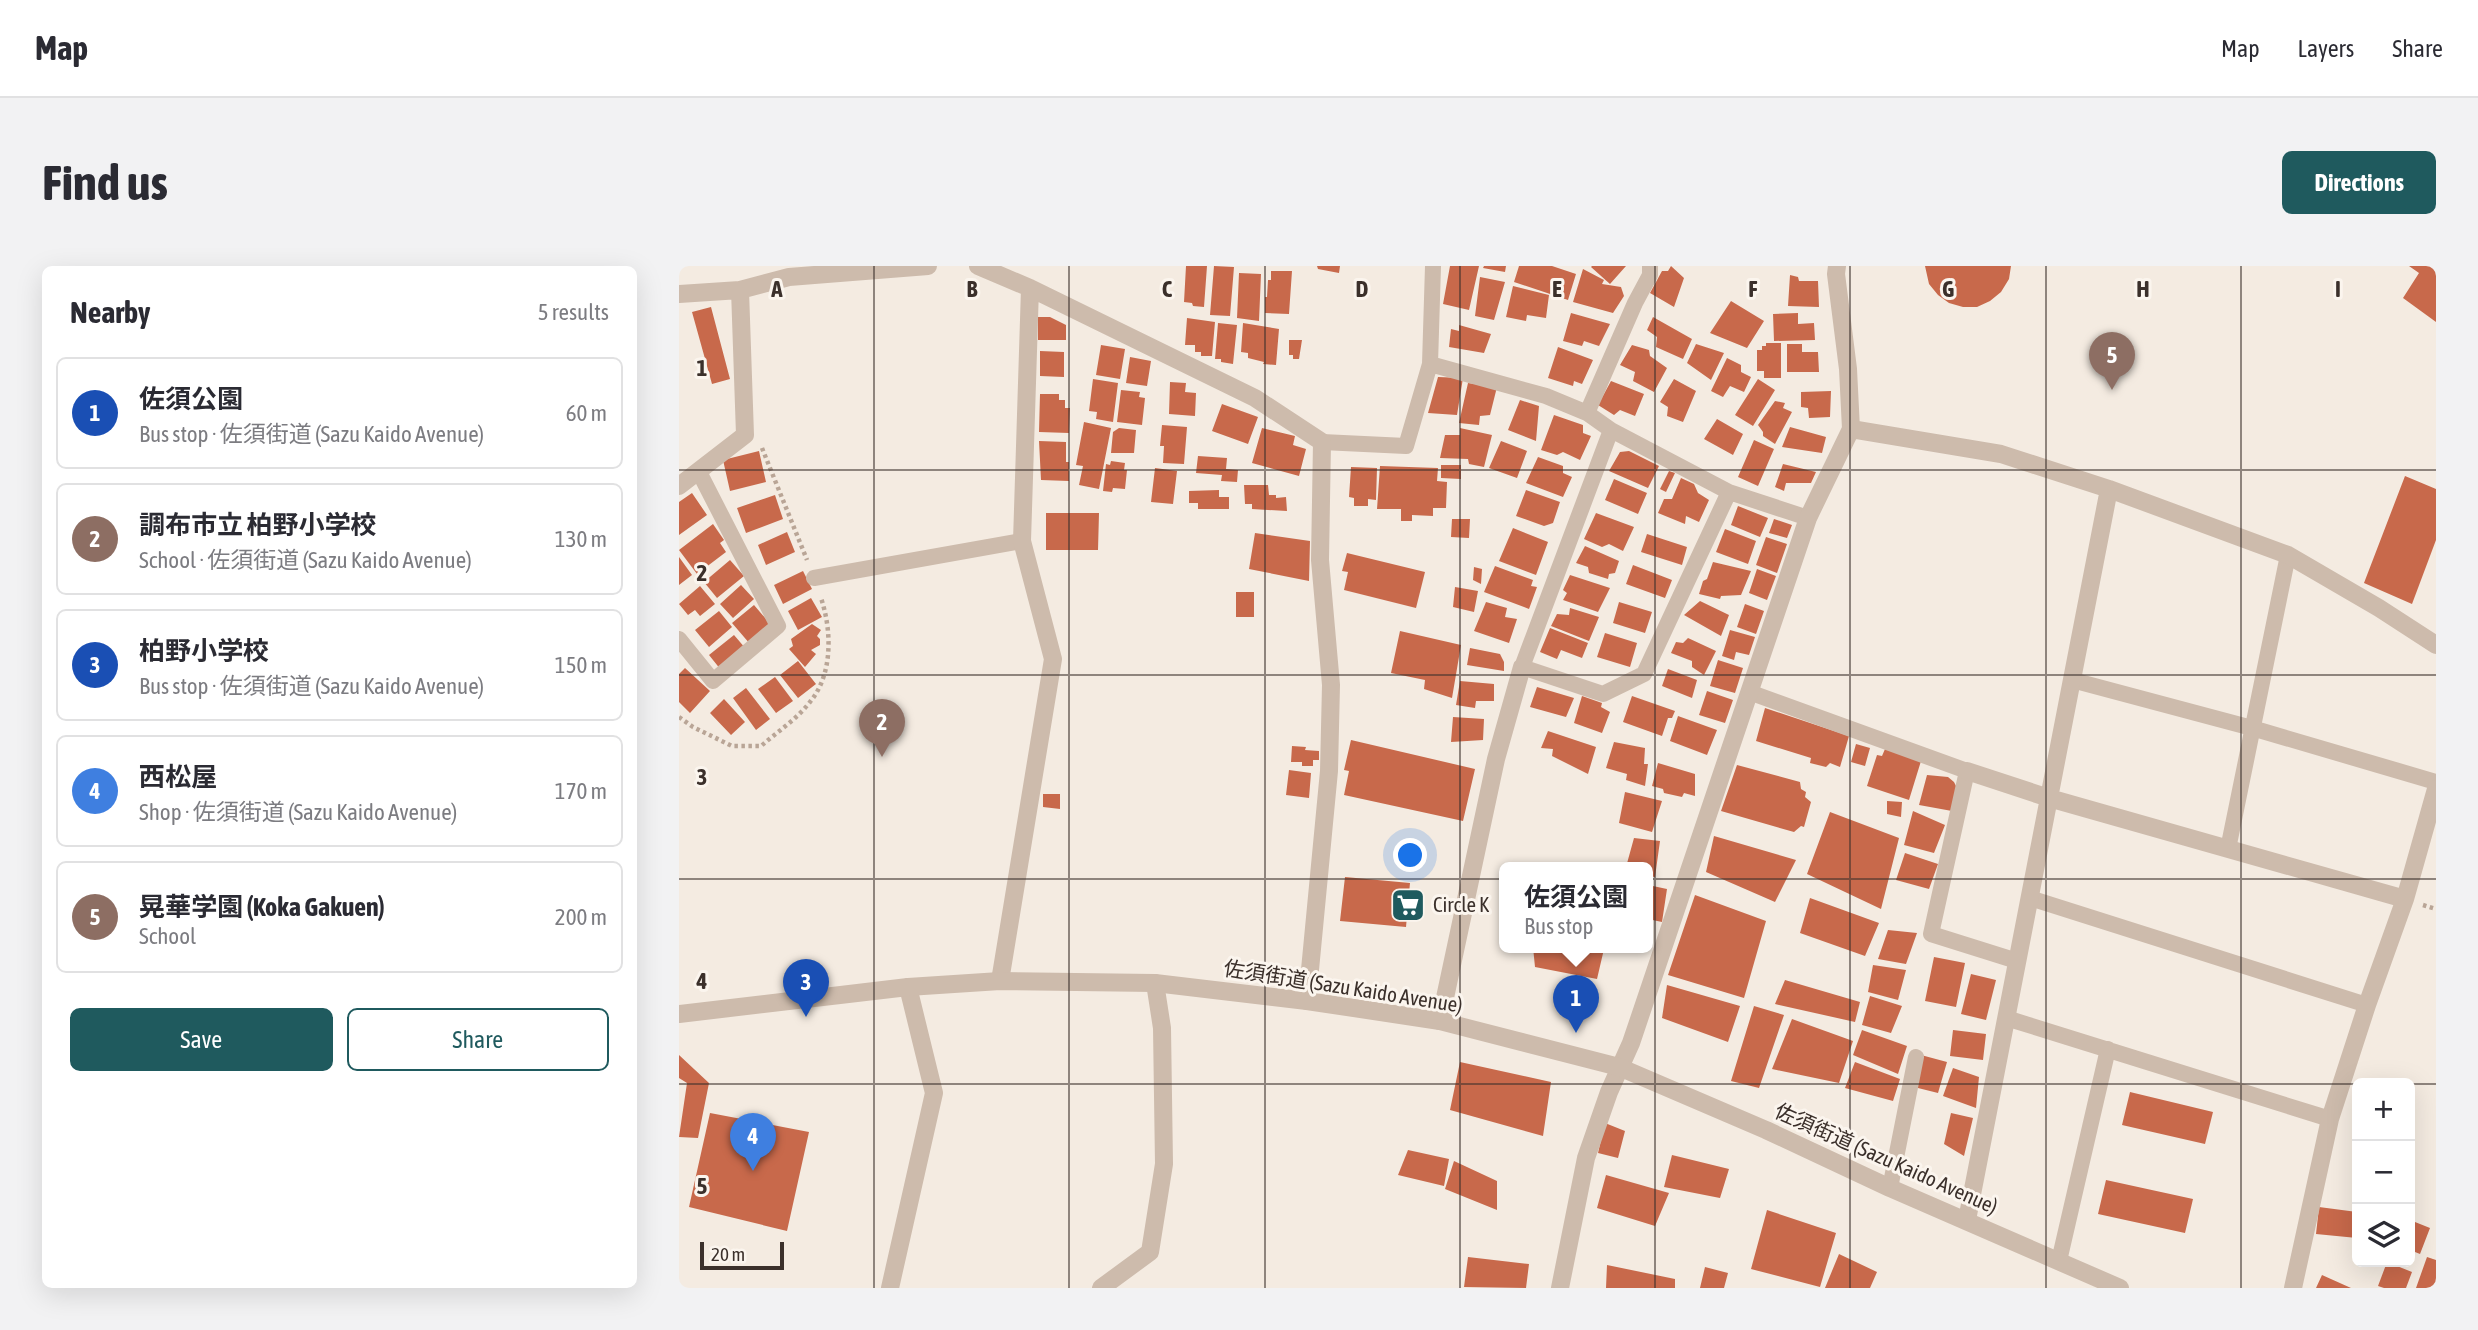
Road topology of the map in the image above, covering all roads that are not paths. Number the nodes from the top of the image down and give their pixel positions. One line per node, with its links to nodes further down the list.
1 (928, 266): 7 (street)
2 (978, 266): 6 (street)
3 (1433, 266): 9 (lane)
4 (1650, 266): 10 (lane)
5 (1837, 266): 11 (street)
6 (1030, 288): 13 (street); 19 (street)
7 (740, 290): 8 (street); 14 (street)
8 (679, 294)
9 (1430, 364): 10 (lane); 13 (lane)
10 (1587, 413): 12 (lane)
11 (1851, 429): 16 (street); 18 (street)
12 (1611, 430): 17 (lane); 24 (lane)
13 (1322, 442): 39 (street)
14 (699, 472): 15 (street); 22 (lane)
15 (679, 486)
16 (2109, 489): 20 (street); 25 (street)
17 (1729, 492): 18 (lane); 24 (lane)
18 (1808, 518): 26 (street)
19 (1022, 541): 21 (lane); 36 (street)
20 (2288, 555): 23 (street); 27 (lane)
21 (814, 578)
22 (679, 639)
23 (2436, 645)
24 (1522, 667): 43 (street)
25 (2072, 680): 27 (lane); 31 (street)
26 (1749, 692): 28 (lane); 46 (street)
27 (2252, 728): 29 (lane); 32 (lane)
28 (1967, 771): 31 (street); 35 (lane)
29 (2436, 782)
30 (2436, 789): 34 (street)
31 (2049, 798): 32 (street); 33 (street)
32 (2228, 849): 34 (street)
33 (2030, 898): 35 (street); 40 (lane)
34 (2405, 899): 40 (street)
35 (2017, 961): 42 (street)
36 (1000, 981): 37 (street, 佐須街道 (Sazu Kaido Avenue)); 38 (street, 佐須街道 (Sazu Kaido Avenue))
37 (1155, 983): 39 (street, 佐須街道 (Sazu Kaido Avenue)); 53 (street)
38 (908, 988): 41 (street, 佐須街道 (Sazu Kaido Avenue)); 52 (street)
39 (1307, 1001): 43 (street, 佐須街道 (Sazu Kaido Avenue))
40 (2367, 1005): 47 (street)
41 (679, 1014)
42 (2006, 1018): 44 (lane); 49 (street)
43 (1440, 1021): 46 (street, 佐須街道 (Sazu Kaido Avenue))
44 (2108, 1049): 47 (lane); 50 (lane)
45 (1916, 1057): 48 (lane)
46 (1619, 1067): 48 (street, 佐須街道 (Sazu Kaido Avenue)); 54 (street)
47 (2330, 1119): 55 (street)
48 (1890, 1188): 49 (street, 佐須街道 (Sazu Kaido Avenue))
49 (1967, 1220): 50 (street, 佐須街道 (Sazu Kaido Avenue))
50 (2059, 1261): 51 (street, 佐須街道 (Sazu Kaido Avenue))
51 (2109, 1286)
52 (890, 1288)
53 (1101, 1288)
54 (1560, 1288)
55 (2293, 1288)

